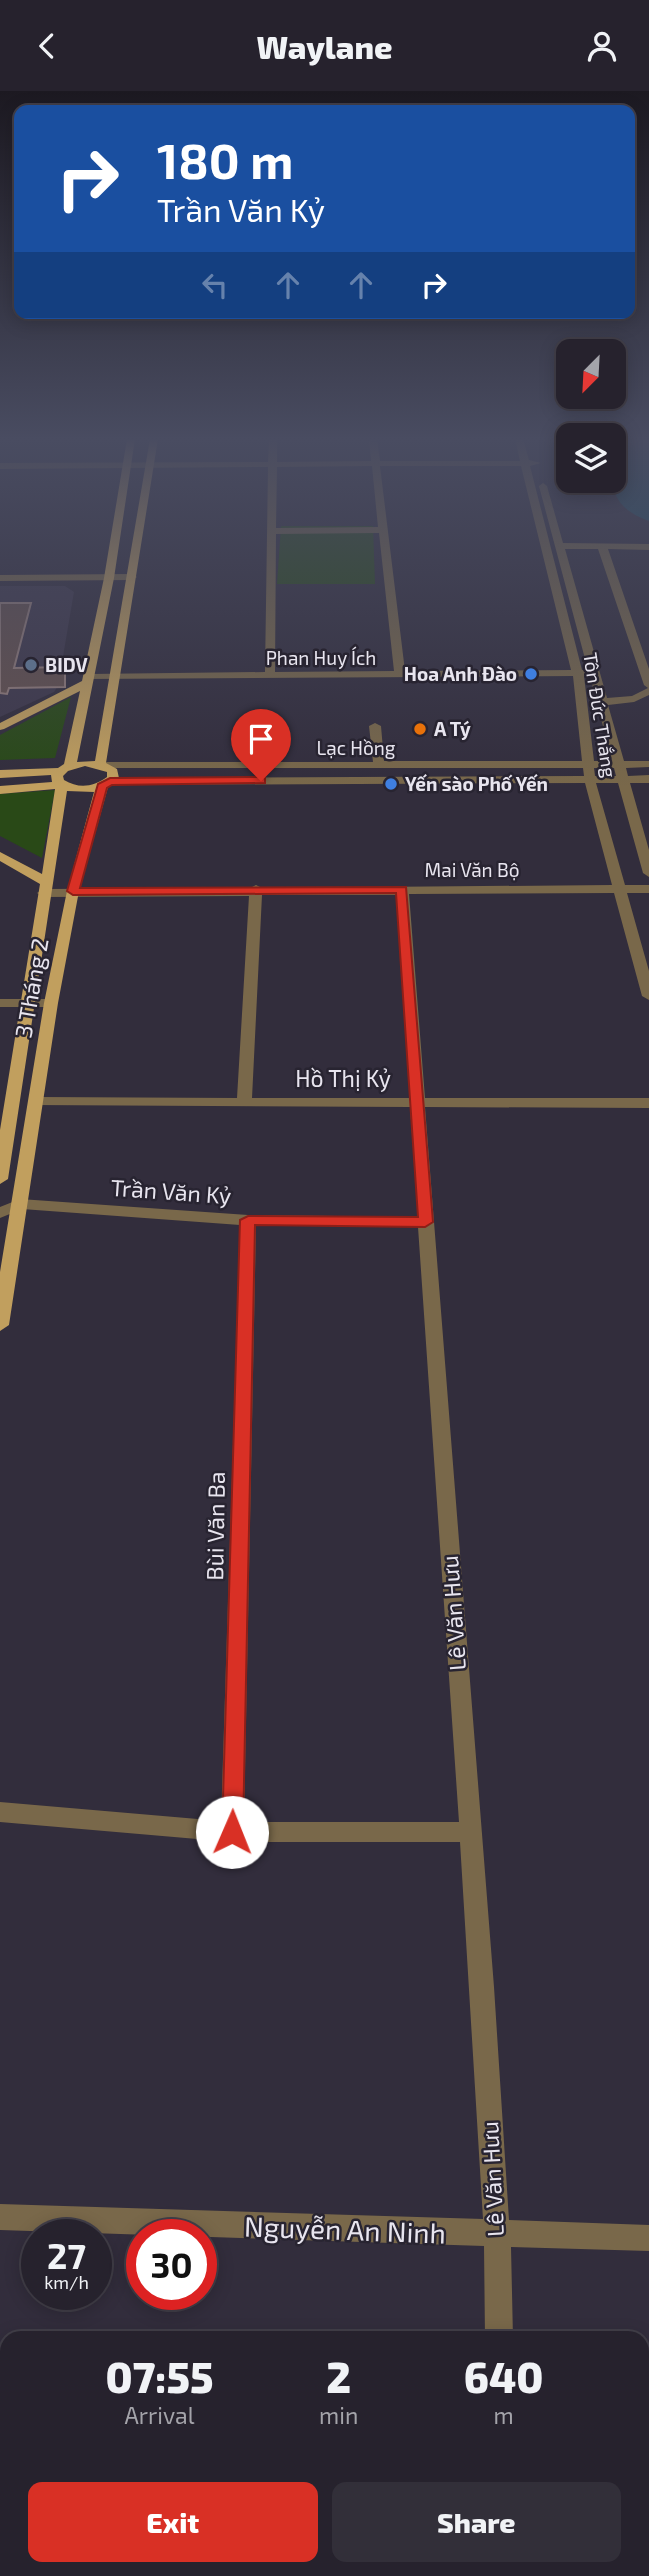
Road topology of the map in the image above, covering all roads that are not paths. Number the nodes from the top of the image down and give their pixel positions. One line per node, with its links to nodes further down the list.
1 (113, 555): 8 (main road, 3 Tháng 2)
2 (135, 555): 9 (main road)
3 (272, 555): 12 (street)
4 (386, 555): 13 (street)
5 (551, 555): 14 (street, Tôn Đức Thắng)
6 (561, 555): 11 (street, Tôn Đức Thắng)
7 (606, 555): 17 (street)
8 (109, 577): 9 (street); 10 (street); 16 (main road, 3 Tháng 2)
9 (132, 577): 15 (main road)
10 (0, 578)
11 (594, 673): 14 (street, Phan Huy Ích); 19 (street, Tôn Đức Thắng)
12 (270, 675): 13 (street, Phan Huy Ích); 15 (street, Phan Huy Ích)
13 (400, 675): 14 (street, Phan Huy Ích)
14 (578, 675): 27 (street, Tôn Đức Thắng)
15 (116, 676): 16 (street, Phan Huy Ích); 24 (main road)
16 (88, 680): 21 (main road); 29 (main road, 3 Tháng 2)
17 (649, 685)
18 (649, 691): 19 (street)
19 (601, 702): 22 (street, Tôn Đức Thắng)
20 (375, 726): 26 (street)
21 (0, 727)
22 (617, 764): 23 (street, Lạc Hồng); 27 (street, Lạc Hồng); 30 (street, Tôn Đức Thắng)
23 (649, 764)
24 (103, 765): 25 (street, Lạc Hồng); 29 (main road); 34 (main road)
25 (345, 766): 26 (street, Lạc Hồng); 32 (street)
26 (379, 766): 27 (street, Lạc Hồng)
27 (586, 766): 33 (street, Tôn Đức Thắng)
28 (0, 774): 29 (main road)
29 (63, 777): 34 (main road); 35 (main road); 38 (main road, 3 Tháng 2)
30 (622, 779): 31 (street, Lạc Hồng); 33 (street, Lạc Hồng); 37 (street, Tôn Đức Thắng)
31 (649, 779)
32 (345, 780): 33 (street, Lạc Hồng); 34 (street, Lạc Hồng)
33 (590, 781): 42 (street, Tôn Đức Thắng)
34 (106, 784): 43 (main road, 3 Tháng 2)
35 (0, 790)
36 (0, 856): 38 (main road)
37 (649, 873)
38 (44, 887): 43 (street, Mai Văn Bộ); 46 (main road, 3 Tháng 2)
39 (402, 889): 41 (street, Mai Văn Bộ); 42 (street, Mai Văn Bộ); 50 (street, Lê Văn Hưu)
40 (649, 889): 42 (street, Mai Văn Bộ)
41 (256, 890): 43 (street, Mai Văn Bộ); 49 (street)
42 (619, 890): 44 (street, Tôn Đức Thắng)
43 (73, 891): 47 (main road, 3 Tháng 2)
44 (649, 996)
45 (0, 1003): 46 (street)
46 (27, 1003): 47 (street); 52 (main road, 3 Tháng 2)
47 (51, 1003): 48 (main road, 3 Tháng 2)
48 (37, 1102): 49 (street, Hồ Thị Kỷ); 53 (main road, 3 Tháng 2)
49 (244, 1102): 50 (street, Hồ Thị Kỷ)
50 (417, 1102): 51 (street, Hồ Thị Kỷ); 56 (street, Lê Văn Hưu)
51 (649, 1103)
52 (0, 1179)
53 (20, 1204): 54 (street, Trần Văn Kỷ); 55 (street, Trần Văn Kỷ); 57 (main road, 3 Tháng 2)
54 (0, 1213)
55 (248, 1220): 56 (street, Trần Văn Kỷ); 59 (street, Bùi Văn Ba)
56 (425, 1222): 60 (street, Lê Văn Hưu)
57 (0, 1325)
58 (0, 1812): 59 (street)
59 (232, 1832): 60 (street)
60 (471, 1832): 62 (street, Lê Văn Hưu)
61 (0, 2217): 62 (street, Nguyễn An Ninh)
62 (497, 2235): 63 (street, Nguyễn An Ninh); 64 (street, Lê Văn Hưu)
63 (649, 2238)
64 (499, 2331)

